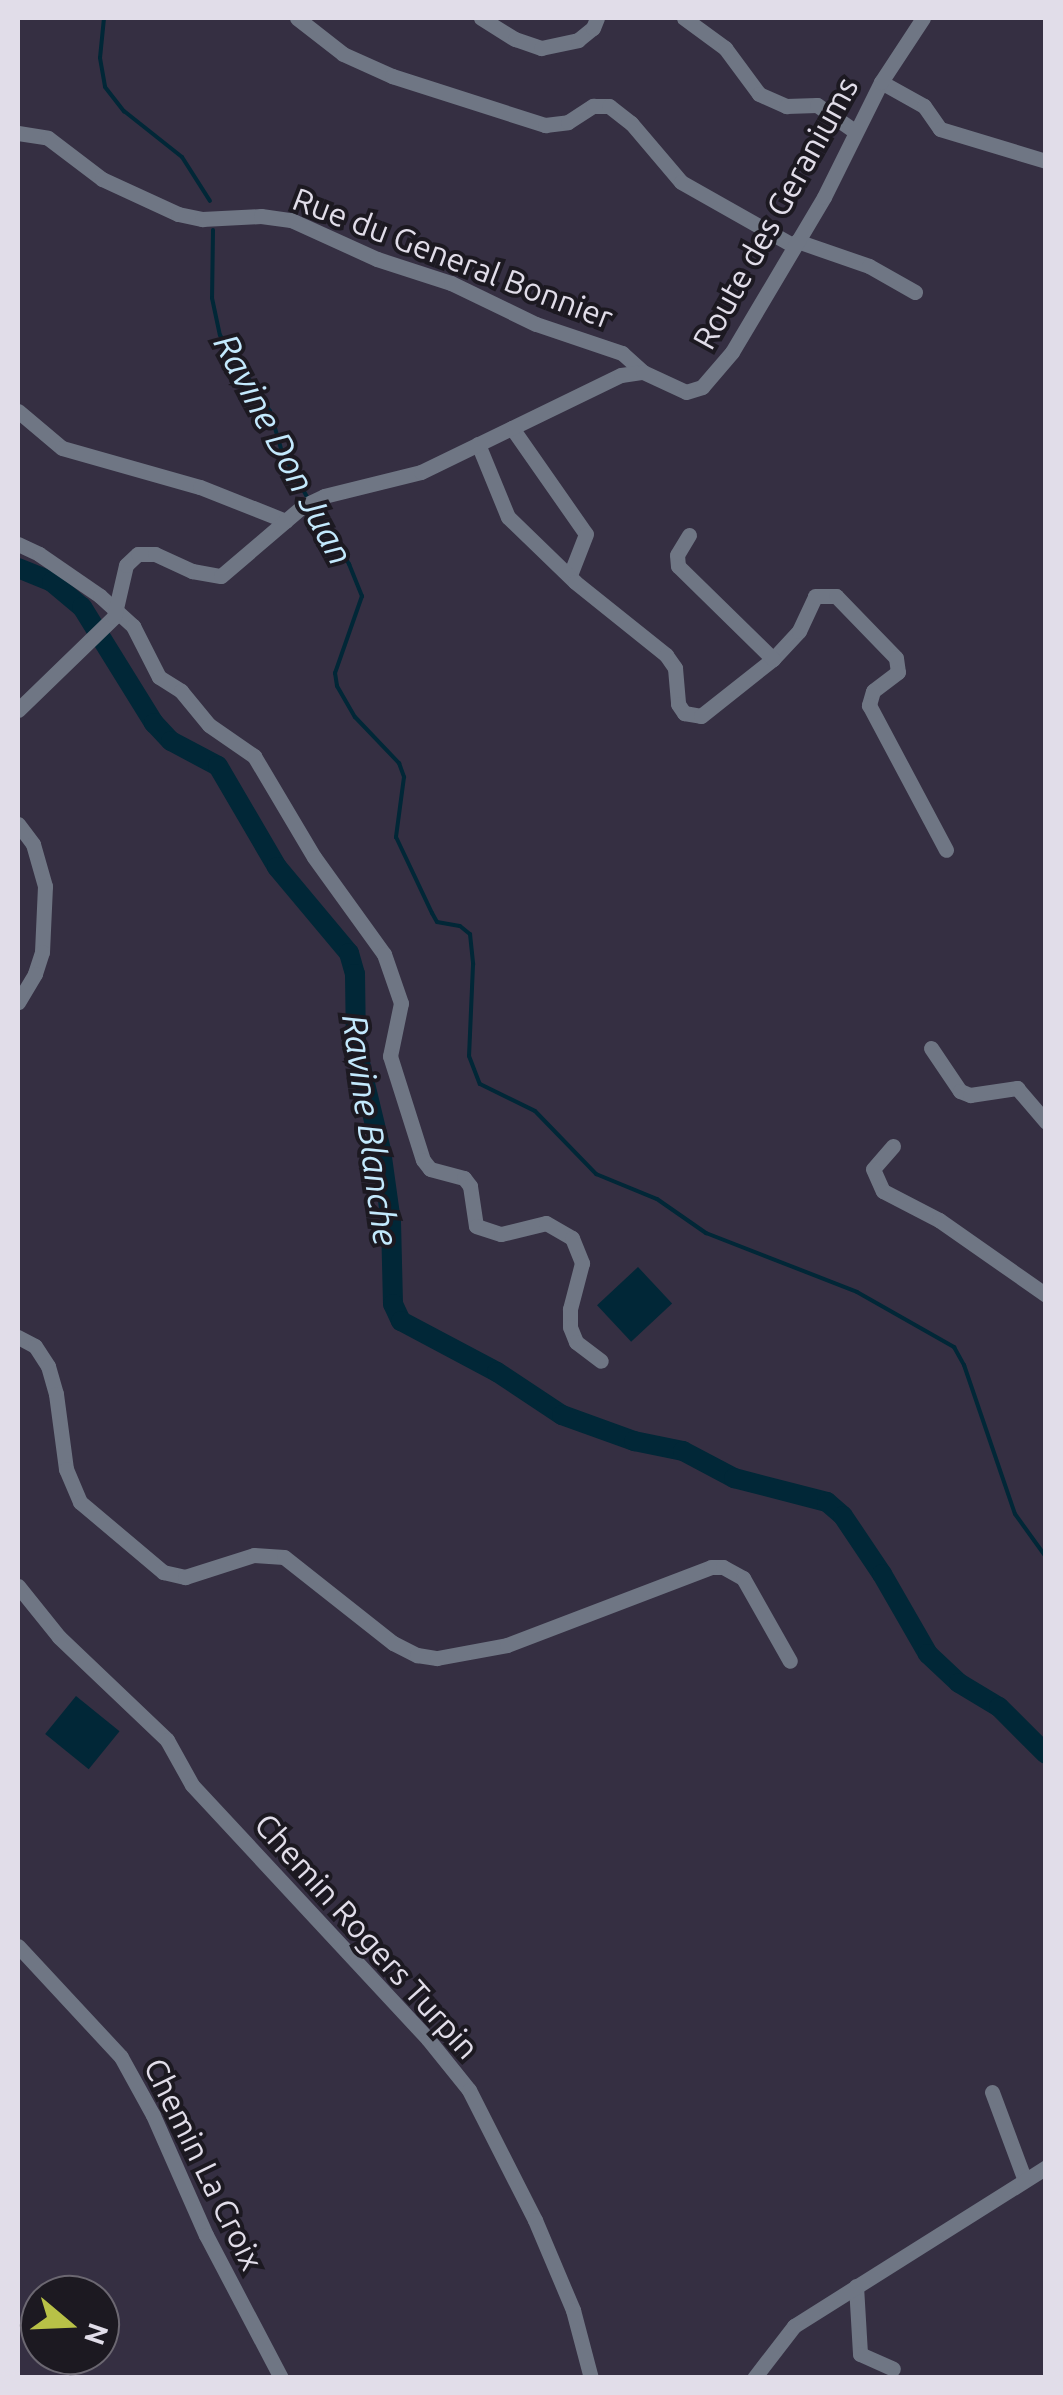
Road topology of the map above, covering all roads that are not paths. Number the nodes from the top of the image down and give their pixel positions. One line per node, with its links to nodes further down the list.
1 (297, 18): 10 (street)
2 (481, 18): 3 (street)
3 (597, 18)
4 (684, 18): 8 (street)
5 (923, 18): 6 (street, Route des Geraniums)
6 (880, 82): 8 (street, Route des Geraniums); 9 (street)
7 (18, 132): 12 (street, Rue du General Bonnier)
8 (856, 132): 10 (street, Route des Geraniums)
9 (1046, 161)
10 (795, 244): 11 (street); 12 (street, Route des Geraniums)
11 (915, 292)
12 (643, 372): 14 (street)
13 (18, 411): 16 (street)
14 (512, 428): 15 (street); 19 (street)
15 (478, 444): 16 (street); 19 (street)
16 (286, 521): 20 (street)
17 (689, 536): 21 (street)
18 (18, 544): 20 (street)
19 (570, 575): 21 (street)
20 (117, 612): 22 (street); 31 (street)
21 (773, 659): 24 (street)
22 (18, 710)
23 (18, 824): 25 (street)
24 (946, 850)
25 (18, 1002)
26 (931, 1048): 27 (street)
27 (1046, 1122)
28 (893, 1146): 29 (street)
29 (1046, 1295)
30 (18, 1337): 33 (street)
31 (601, 1361)
32 (18, 1586): 41 (street, Chemin Rogers Turpin)
33 (790, 1661)
34 (18, 1946): 40 (street, Chemin La Croix)
35 (992, 2092): 37 (street)
36 (1046, 2167): 37 (street)
37 (1024, 2178): 38 (street)
38 (856, 2286): 39 (street); 42 (street)
39 (892, 2369)
40 (281, 2378)
41 (591, 2378)
42 (754, 2378)

